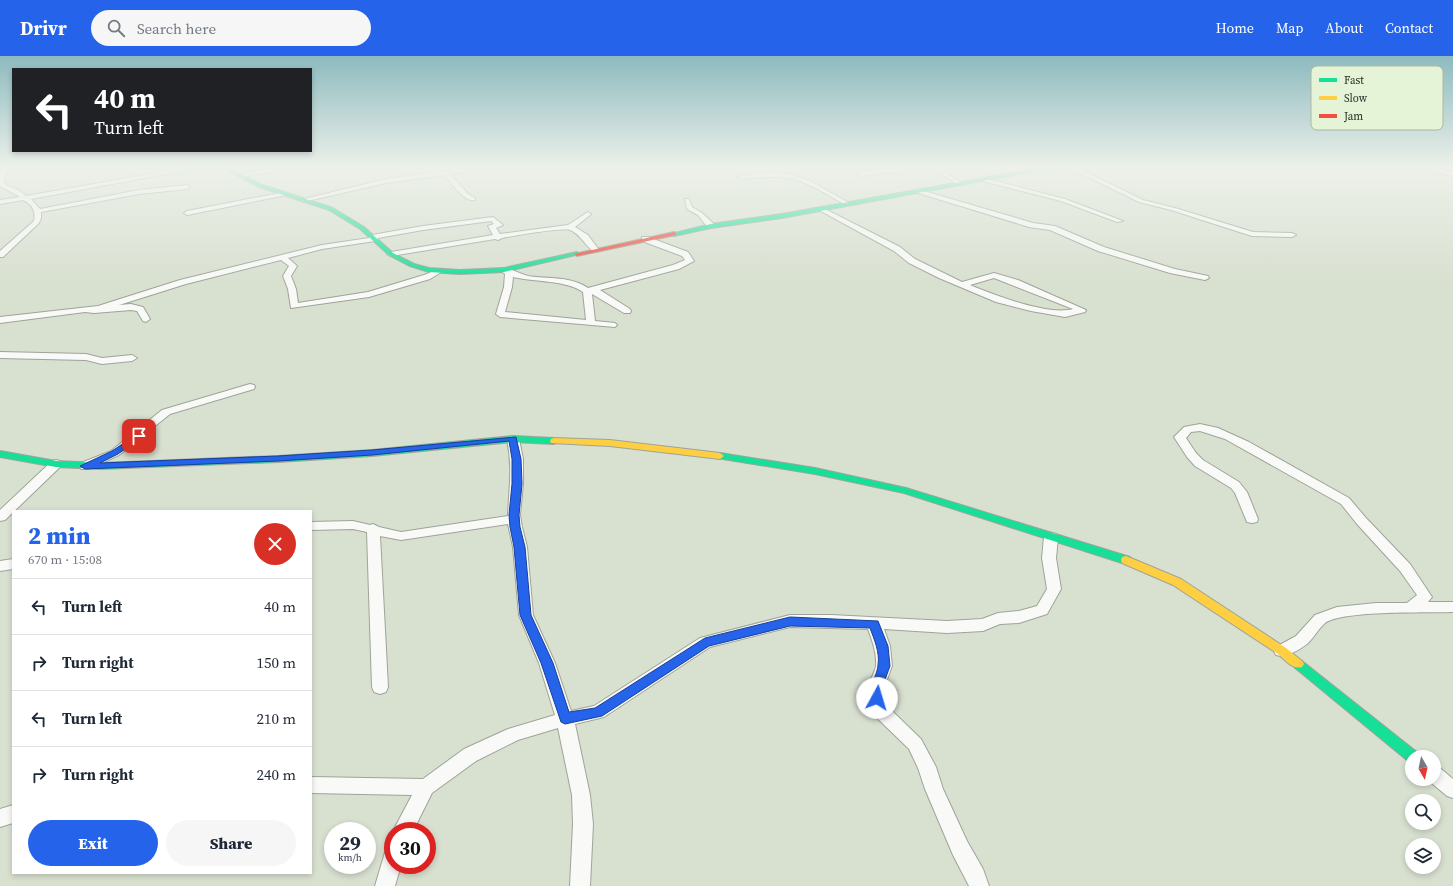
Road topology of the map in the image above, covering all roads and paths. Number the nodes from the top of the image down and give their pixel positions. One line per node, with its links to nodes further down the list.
1 (35, 207): 11 (street)
2 (61, 207): 11 (street)
3 (219, 207): 12 (street)
4 (324, 207): 18 (street)
5 (689, 207): 15 (street)
6 (833, 207): 10 (street)
7 (969, 207): 29 (street)
8 (1081, 207): 14 (street)
9 (1164, 207): 17 (street)
10 (821, 209): 15 (street); 30 (street)
11 (38, 211): 21 (street)
12 (187, 213)
13 (588, 214): 16 (street)
14 (1119, 221)
15 (710, 226): 20 (street)
16 (570, 228): 19 (street); 23 (street)
17 (1292, 235)
18 (374, 238): 19 (street); 24 (street); 26 (street)
19 (498, 238): 24 (street)
20 (645, 239): 23 (street); 31 (street)
21 (14, 242): 22 (street); 25 (street)
22 (0, 243)
23 (595, 250): 28 (street)
24 (391, 254): 27 (street)
25 (0, 255)
26 (282, 257): 27 (street); 32 (street)
27 (439, 271): 28 (street)
28 (506, 271): 31 (street); 36 (street)
29 (1206, 278)
30 (963, 284): 30 (street)
31 (587, 291): 33 (street); 36 (street)
32 (94, 310): 34 (street); 35 (street)
33 (627, 311)
34 (146, 319)
35 (0, 320)
36 (591, 323): 37 (street)
37 (612, 325)
38 (0, 355): 39 (street)
39 (132, 358)
40 (250, 387): 44 (street)
41 (513, 438): 44 (street); 46 (street); 50 (street)
42 (0, 454): 43 (street)
43 (56, 464): 44 (street); 45 (street)
44 (85, 466)
45 (0, 516)
46 (515, 518): 49 (street); 58 (street)
47 (1252, 519): 54 (street)
48 (312, 526): 49 (street)
49 (373, 528): 57 (street)
50 (1051, 537): 55 (street); 56 (street)
51 (12, 564): 52 (street)
52 (0, 566)
53 (1453, 607): 54 (street)
54 (1410, 608): 56 (street)
55 (874, 624): 58 (street); 70 (street)
56 (1282, 651): 59 (street)
57 (380, 687)
58 (565, 718): 62 (street); 69 (street)
59 (1405, 751)
60 (1441, 780): 63 (street)
61 (312, 785): 62 (street)
62 (426, 787): 66 (street)
63 (1453, 790)
64 (12, 814): 65 (street)
65 (0, 818)
66 (408, 822)
67 (388, 874): 68 (street)
68 (385, 886)
69 (580, 886)
70 (979, 886)

